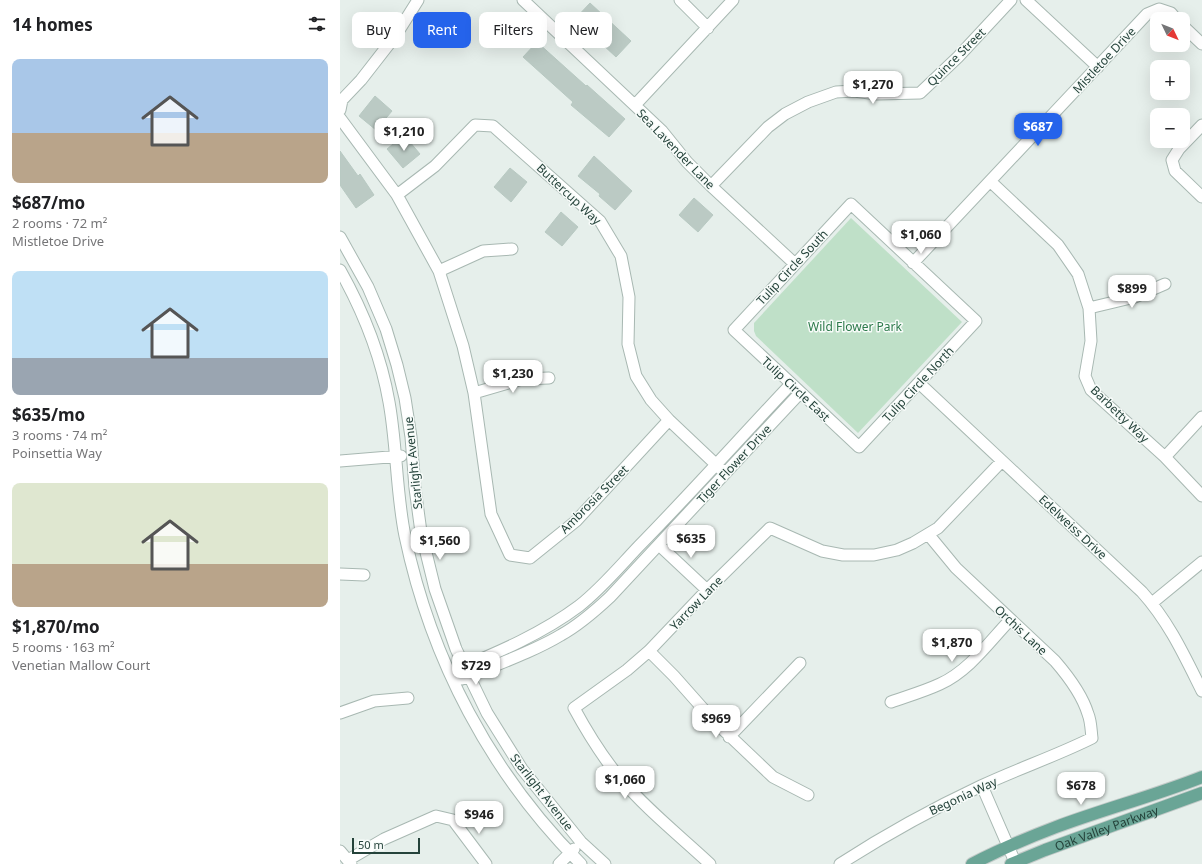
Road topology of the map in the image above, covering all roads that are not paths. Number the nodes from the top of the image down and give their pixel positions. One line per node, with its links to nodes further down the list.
1 (418, 0): 14 (street)
2 (523, 0): 15 (street, Sea Lavender Lane)
3 (680, 0): 10 (street)
4 (733, 0): 10 (street)
5 (1011, 0): 19 (street, Quince Street)
6 (1026, 0): 13 (street)
7 (1152, 12): 8 (street, Mistletoe Drive)
8 (1166, 12)
9 (1150, 13): 13 (street, Mistletoe Drive)
10 (708, 28): 15 (street)
11 (1190, 33): 12 (street)
12 (1202, 44)
13 (1098, 66): 18 (street, Mistletoe Drive)
14 (341, 105)
15 (635, 106): 19 (street, Sea Lavender Lane)
16 (340, 118): 20 (street)
17 (1202, 125): 21 (street)
18 (990, 181): 25 (street, Mistletoe Drive); 29 (street, Barbetty Way)
19 (711, 186): 24 (street, Sea Lavender Lane)
20 (397, 195): 27 (street); 37 (street, Buttercup Way)
21 (1202, 197)
22 (340, 237): 39 (street, Starlight Avenue)
23 (512, 249): 27 (street)
24 (795, 264): 25 (street, Tulip Circle South); 30 (street, Tulip Circle South)
25 (913, 264): 32 (street, Tulip Circle North)
26 (340, 270): 40 (street, Starlight Avenue)
27 (439, 271): 34 (street)
28 (1165, 284): 29 (street)
29 (1089, 308): 41 (street, Barbetty Way)
30 (734, 330): 33 (street, Tulip Circle East)
31 (550, 378): 34 (street)
32 (919, 383): 38 (street, Tulip Circle North); 43 (street, Edelweiss Drive)
33 (791, 384): 35 (street, Tulip Circle East); 44 (street, Tiger Flower Drive)
34 (474, 393): 37 (street, Ambrosia Street)
35 (800, 393): 38 (street, Tulip Circle East); 45 (street, Tiger Flower Drive)
36 (1202, 417): 41 (street)
37 (669, 420): 44 (street, Buttercup Way)
38 (859, 447)
39 (412, 455): 40 (street); 57 (street, Starlight Avenue)
40 (394, 456): 42 (street); 58 (street, Starlight Avenue)
41 (1164, 457): 46 (street, Barbetty Way)
42 (340, 461)
43 (1002, 461): 47 (street, Yarrow Lane); 53 (street, Edelweiss Drive)
44 (716, 464): 45 (street, Buttercup Way); 57 (street, Tiger Flower Drive)
45 (725, 473): 48 (street, Tiger Flower Drive)
46 (1202, 496)
47 (928, 534): 52 (street, Yarrow Lane); 54 (street, Orchis Lane)
48 (659, 545): 52 (street); 57 (street, Tiger Flower Drive)
49 (1202, 562): 53 (street)
50 (340, 574): 51 (street)
51 (364, 575)
52 (707, 590): 55 (street, Yarrow Lane)
53 (1152, 603): 59 (street, Edelweiss Drive)
54 (1010, 620): 61 (street); 64 (street, Orchis Lane)
55 (649, 651): 63 (street); 79 (street, Yarrow Lane)
56 (800, 663): 63 (street)
57 (467, 671): 58 (street, Tiger Flower Drive); 69 (street, Starlight Avenue)
58 (452, 677): 72 (street, Starlight Avenue)
59 (1202, 690)
60 (408, 698): 62 (street)
61 (891, 702)
62 (340, 713)
63 (730, 737): 68 (street)
64 (1092, 738): 66 (street, Begonia Way)
65 (1202, 777): 70 (main road, Oak Valley Parkway)
66 (982, 786): 70 (street); 80 (street, Begonia Way)
67 (1202, 793): 74 (main road, Oak Valley Parkway)
68 (808, 795)
69 (581, 842): 72 (street); 78 (street, Starlight Avenue)
70 (1009, 847): 74 (street); 81 (main road, Oak Valley Parkway)
71 (340, 851): 73 (street)
72 (570, 853): 76 (street); 77 (street, Starlight Avenue)
73 (349, 862): 75 (street)
74 (1013, 863)
75 (486, 864)
76 (559, 864)
77 (581, 864)
78 (605, 864)
79 (710, 864)
80 (840, 864)
81 (972, 864)

